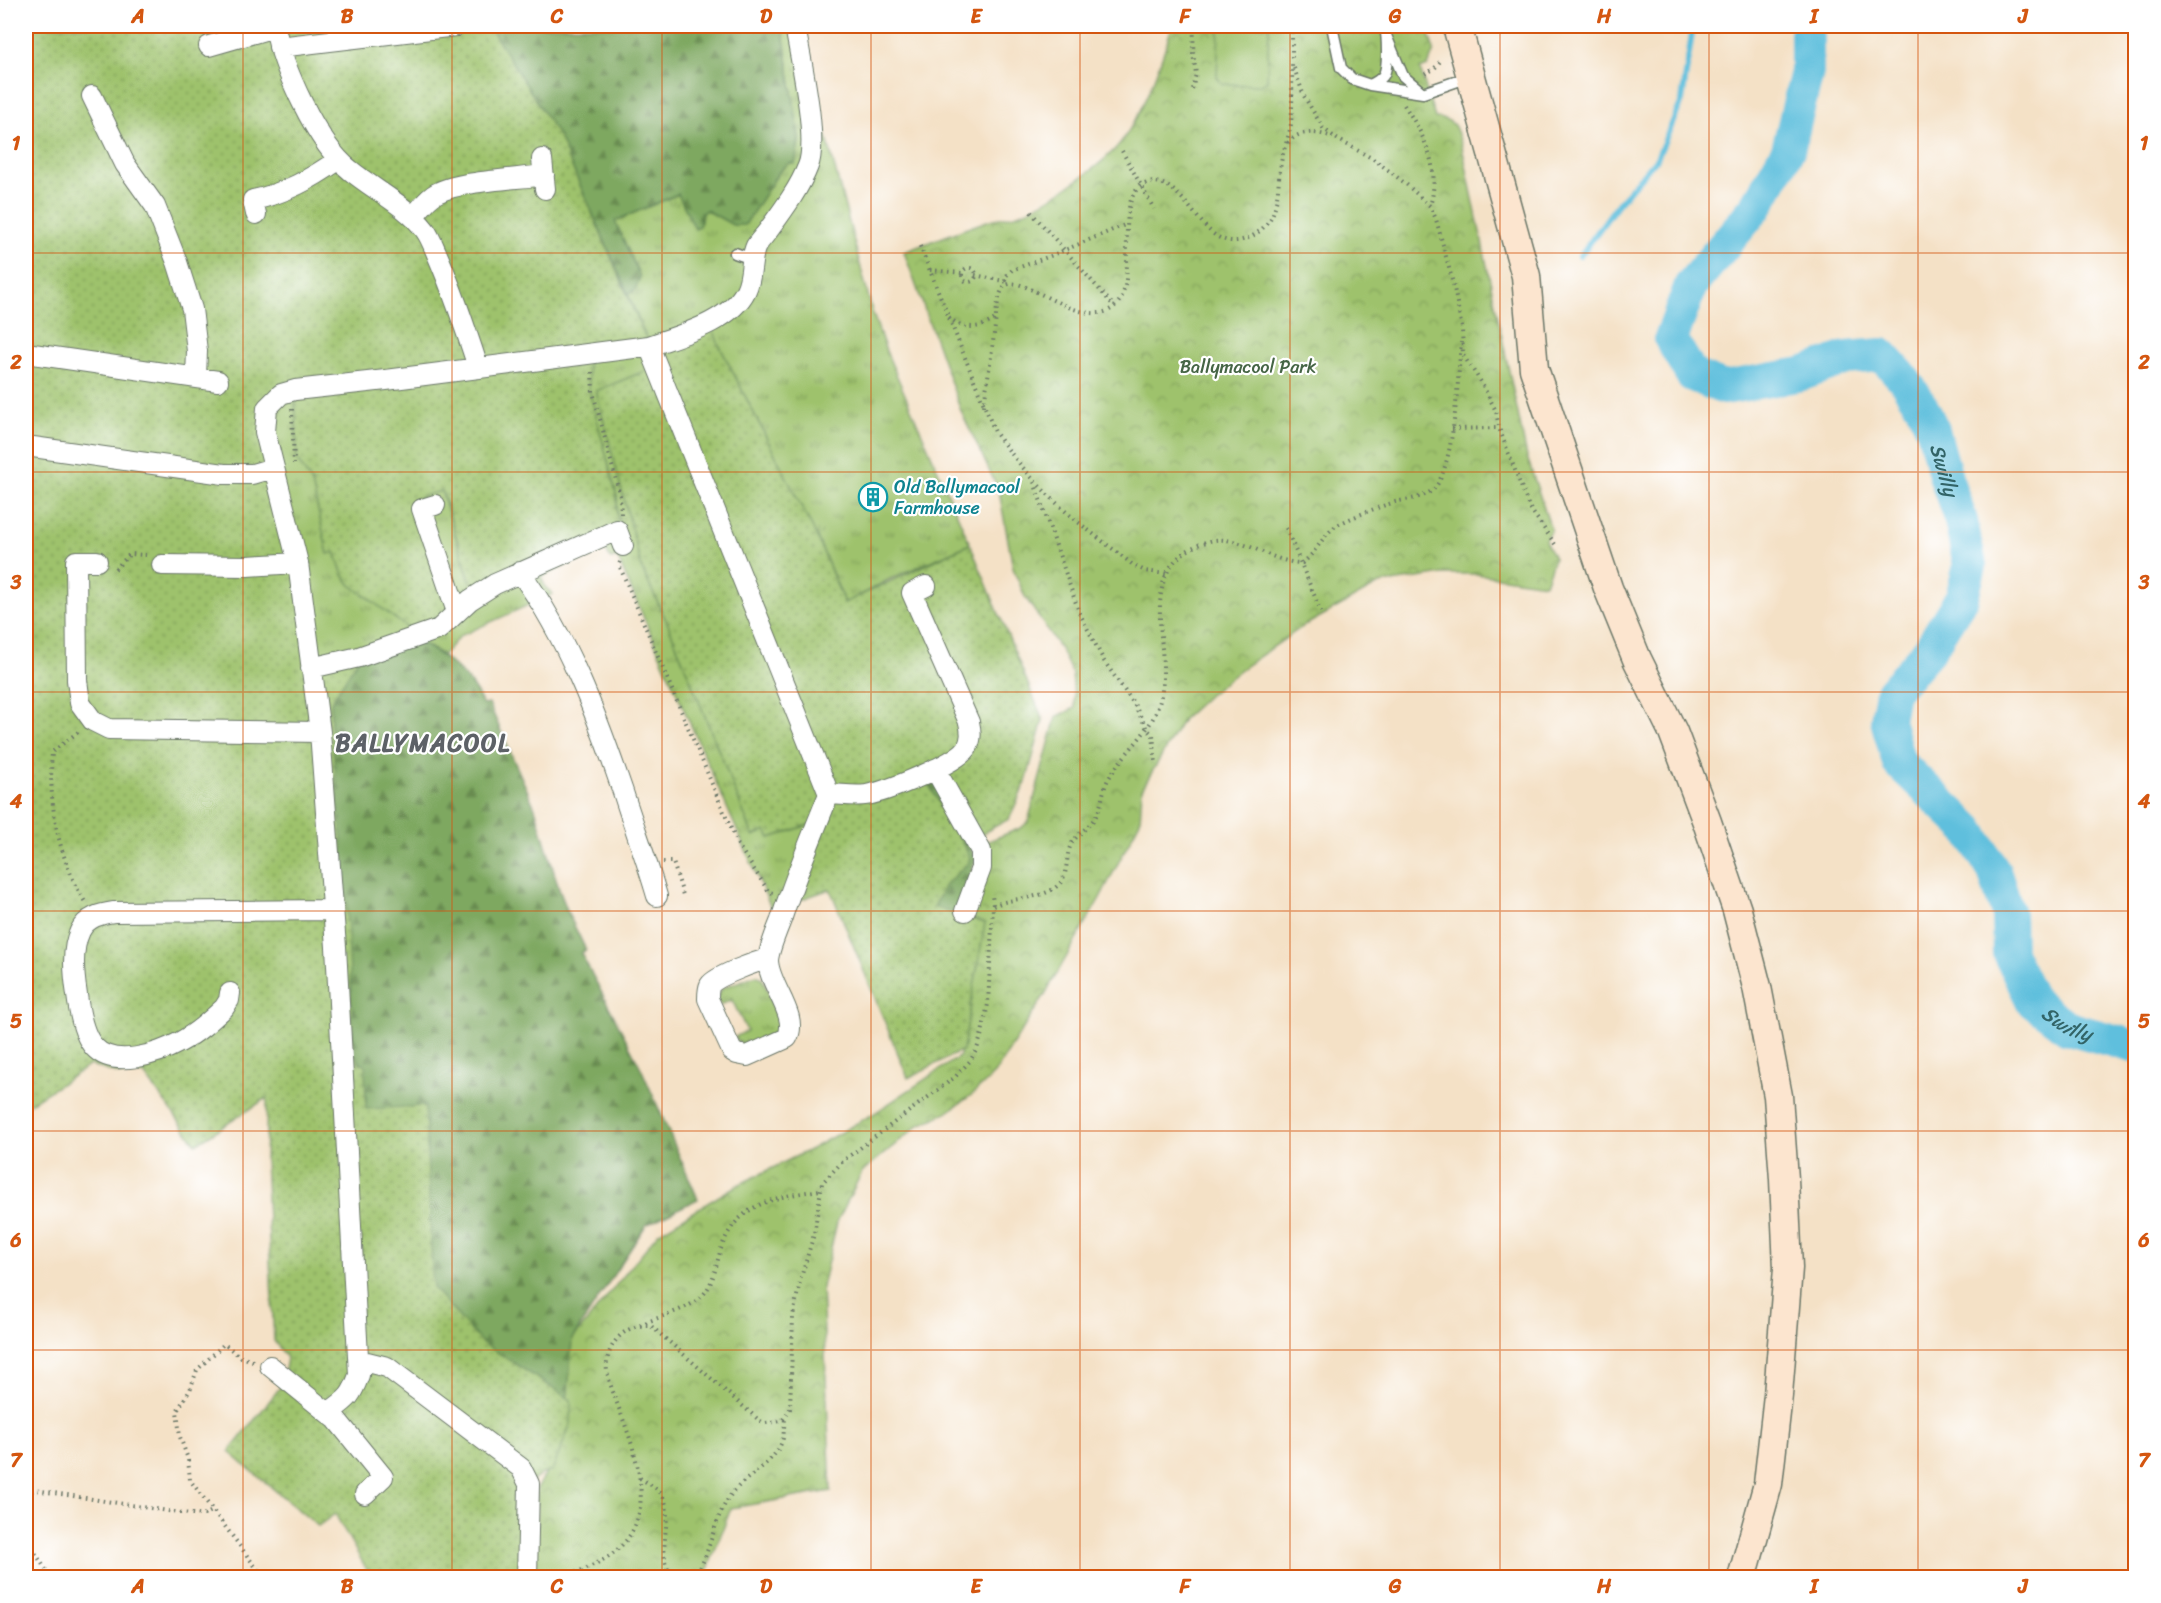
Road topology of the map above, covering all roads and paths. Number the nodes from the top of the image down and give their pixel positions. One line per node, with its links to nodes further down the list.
1 (275, 26): 10 (street); 11 (street)
2 (795, 26): 42 (street)
3 (1194, 26): 15 (path)
4 (1292, 26): 12 (path)
5 (1332, 26): 14 (lane)
6 (1385, 26): 9 (lane)
7 (1457, 26): 13 (main road)
8 (457, 30): 11 (street)
9 (1388, 38): 14 (lane); 17 (lane)
10 (209, 45)
11 (279, 47): 22 (street)
12 (1292, 60): 19 (path); 20 (path)
13 (1472, 76): 17 (lane); 105 (main road)
14 (1370, 86): 16 (lane)
15 (1192, 88)
16 (1394, 89): 17 (lane); 26 (path)
17 (1423, 93)
18 (92, 96): 46 (street)
19 (1337, 139): 20 (path); 26 (path)
20 (1285, 145): 24 (path)
21 (1122, 151): 24 (path)
22 (338, 160): 25 (street); 29 (street)
23 (544, 174): 29 (street)
24 (1142, 185): 27 (path); 30 (path)
25 (254, 202)
26 (1430, 206): 41 (path)
27 (1154, 208)
28 (1031, 212): 32 (path)
29 (414, 216): 45 (street)
30 (1127, 224): 32 (path); 38 (path)
31 (920, 246): 33 (path)
32 (1064, 251): 36 (path); 38 (path)
33 (929, 270): 34 (path); 39 (path)
34 (962, 273): 35 (path); 35 (path)
35 (975, 275): 36 (path)
36 (1005, 281): 37 (path)
37 (1011, 283): 38 (path); 40 (path)
38 (1114, 306)
39 (948, 316): 40 (path); 49 (path)
40 (996, 318): 49 (path)
41 (1461, 342): 50 (path); 51 (path)
42 (649, 346): 45 (street); 76 (street)
43 (26, 353): 46 (street)
44 (592, 365): 57 (path)
45 (478, 367): 53 (street)
46 (196, 377): 47 (street)
47 (219, 381)
48 (292, 404): 54 (path)
49 (984, 406): 55 (path)
50 (1499, 428): 51 (path); 60 (path)
51 (1452, 429): 63 (path)
52 (26, 446): 53 (street)
53 (273, 468): 62 (street)
54 (296, 472)
55 (1033, 480): 66 (path); 72 (path)
56 (435, 506): 68 (street)
57 (621, 516)
58 (1286, 528): 63 (path)
59 (624, 546): 65 (street); 79 (path)
60 (1557, 547)
61 (157, 560): 62 (street); 64 (path)
62 (298, 563): 70 (street)
63 (1302, 563): 66 (path); 69 (path)
64 (106, 566): 73 (street)
65 (520, 572): 68 (street); 80 (street)
66 (1166, 574): 72 (path)
67 (926, 586): 75 (street)
68 (457, 612): 70 (street)
69 (1323, 616)
70 (311, 668): 73 (street)
71 (84, 728): 83 (path)
72 (1147, 729): 74 (path); 82 (path)
73 (320, 732): 84 (street)
74 (1156, 764)
75 (935, 769): 76 (street); 77 (street)
76 (828, 794): 86 (street)
77 (976, 880): 82 (path); 85 (street)
78 (779, 886): 79 (path)
79 (777, 894): 81 (path)
80 (657, 896)
81 (774, 902)
82 (993, 906): 88 (path)
83 (80, 910)
84 (333, 910): 87 (street); 90 (street)
85 (965, 911)
86 (768, 959): 86 (street)
87 (230, 993)
88 (820, 1190): 89 (path); 93 (path)
89 (636, 1326): 93 (path); 94 (path)
90 (358, 1362): 92 (street); 101 (street)
91 (270, 1366): 92 (street); 97 (path)
92 (328, 1413): 96 (street)
93 (785, 1418): 104 (path)
94 (639, 1477): 102 (path); 103 (path)
95 (26, 1493): 97 (path)
96 (365, 1494)
97 (212, 1511): 100 (path)
98 (26, 1538): 99 (path)
99 (51, 1578)
100 (264, 1578)
101 (527, 1578)
102 (558, 1578)
103 (673, 1578)
104 (694, 1578)
105 (1742, 1578)

